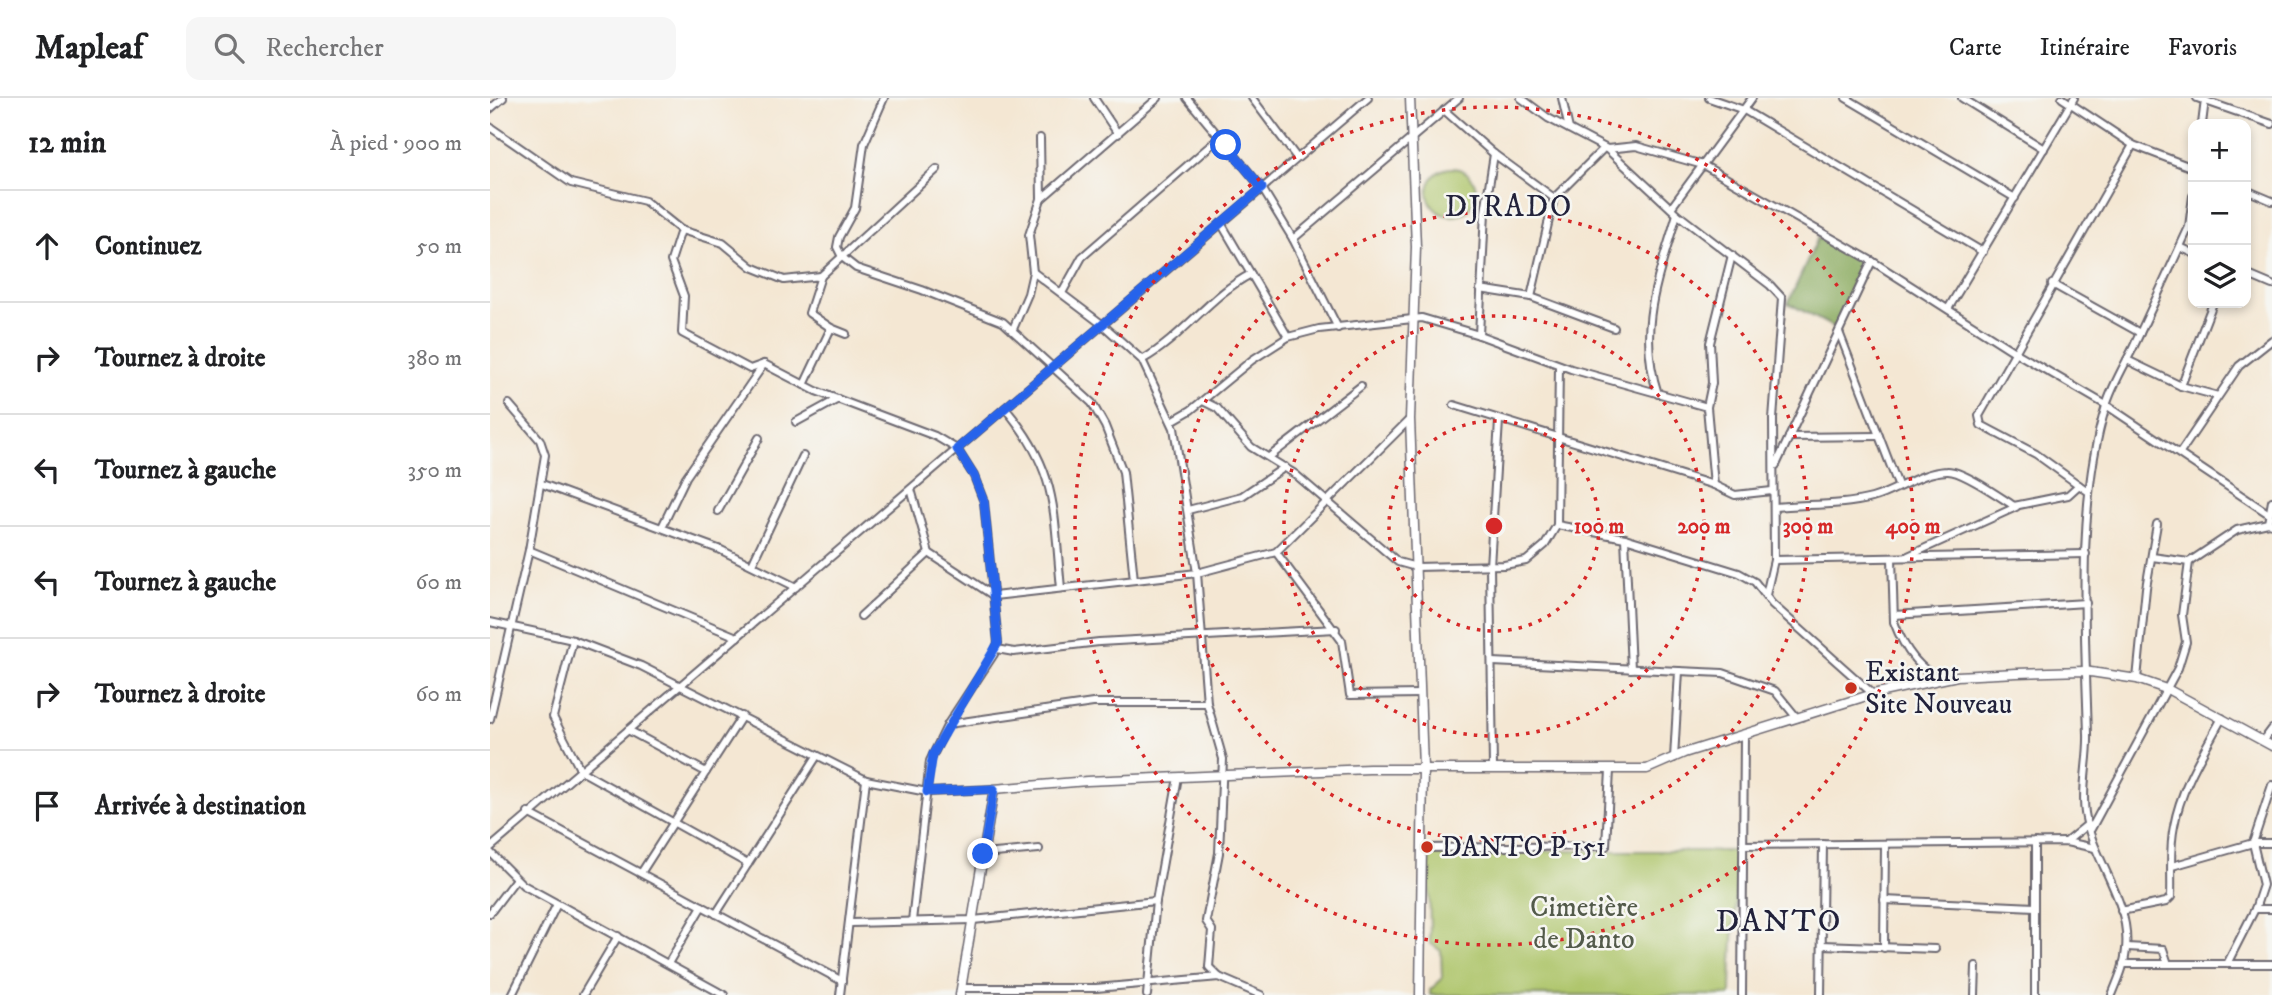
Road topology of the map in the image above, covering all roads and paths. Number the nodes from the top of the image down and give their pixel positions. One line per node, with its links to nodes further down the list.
1 (503, 98): 20 (street)
2 (884, 98): 55 (street)
3 (1094, 98): 27 (street)
4 (1187, 98): 30 (street)
5 (1252, 98): 35 (street)
6 (1368, 98): 35 (street)
7 (1410, 98): 28 (street)
8 (1459, 98): 21 (street)
9 (1521, 98): 26 (street)
10 (1562, 98): 26 (street)
11 (1709, 98): 22 (street)
12 (1752, 98): 22 (street)
13 (1846, 98): 42 (street)
14 (1962, 98): 33 (street)
15 (2062, 98): 19 (street)
16 (2197, 98): 18 (street)
17 (1157, 99): 27 (street)
18 (2205, 100): 23 (street); 24 (street)
19 (2072, 101): 31 (street); 33 (street)
20 (490, 109)
21 (1444, 110): 28 (street); 34 (street)
22 (1744, 110): 36 (street); 53 (street)
23 (2203, 119)
24 (2272, 124)
25 (490, 127): 48 (street)
26 (1569, 129): 32 (street)
27 (1118, 134): 43 (street)
28 (1412, 137): 50 (street); 68 (street)
29 (1040, 138): 43 (street)
30 (1219, 138): 39 (street); 64 (street)
31 (2133, 145): 37 (street); 61 (street)
32 (1606, 149): 36 (street); 41 (street); 45 (street)
33 (2044, 149): 42 (street)
34 (1494, 154): 41 (street); 63 (street)
35 (1297, 158): 39 (street)
36 (1703, 165): 45 (street); 56 (street)
37 (2188, 166)
38 (937, 169): 55 (street)
39 (1262, 188): 47 (street); 50 (street)
40 (2251, 192): 44 (street)
41 (1554, 198): 65 (street)
42 (2015, 198): 53 (street)
43 (1041, 200): 57 (street)
44 (2272, 201)
45 (1671, 208): 46 (street)
46 (1677, 214): 54 (street); 88 (street)
47 (1221, 223): 58 (street); 69 (street)
48 (681, 230): 59 (street); 83 (street)
49 (2188, 230): 51 (street)
50 (1293, 239): 71 (street)
51 (2180, 247): 52 (street); 75 (street)
52 (2188, 251)
53 (1983, 252): 67 (street)
54 (1732, 255): 101 (street); 117 (street)
55 (842, 257): 59 (street); 73 (street)
56 (1872, 261): 67 (street); 74 (street)
57 (1033, 272): 64 (street); 73 (street)
58 (1251, 274): 78 (street); 81 (street)
59 (821, 276): 70 (street)
60 (2251, 276): 62 (street)
61 (2052, 284): 75 (street); 80 (street)
62 (2272, 285)
63 (1480, 289): 65 (street); 77 (street)
64 (1062, 293): 69 (street)
65 (1531, 297): 72 (street)
66 (2211, 308): 91 (street)
67 (1948, 309): 80 (street)
68 (1412, 320): 71 (street); 77 (street); 104 (street)
69 (1103, 325): 81 (street); 85 (street)
70 (831, 328): 76 (street); 89 (street)
71 (1338, 328): 78 (street)
72 (1614, 328)
73 (1013, 329): 85 (street)
74 (1839, 332): 109 (street); 110 (street)
75 (2140, 332): 82 (street)
76 (846, 334)
77 (1479, 335): 84 (street)
78 (1288, 337): 92 (street)
79 (2272, 340): 95 (street)
80 (2013, 352): 100 (street); 121 (street)
81 (1142, 360): 105 (street)
82 (2127, 360): 91 (street); 100 (street)
83 (764, 364): 89 (street); 135 (street)
84 (1559, 365): 86 (street); 87 (street)
85 (1054, 366): 102 (street); 150 (street)
86 (1571, 369): 87 (street); 93 (street)
87 (1561, 377): 108 (street)
88 (1653, 379): 93 (street); 94 (street)
89 (804, 385): 96 (street)
90 (1361, 386): 115 (street)
91 (2181, 386): 95 (street)
92 (1215, 390): 97 (street); 103 (street)
93 (1645, 390): 94 (street)
94 (1657, 394): 101 (street)
95 (2218, 396): 113 (street)
96 (838, 399): 107 (street); 112 (street)
97 (1203, 401): 103 (street); 105 (street)
98 (509, 404): 118 (street)
99 (1454, 405): 106 (street)
100 (2106, 405): 113 (street); 124 (street)
101 (1707, 407): 119 (street)
102 (1005, 408): 112 (street); 152 (street)
103 (1217, 408): 115 (street)
104 (1410, 419): 126 (street); 148 (street)
105 (1172, 421): 130 (street)
106 (1499, 421): 108 (street); 147 (street)
107 (796, 422)
108 (1560, 436): 119 (street); 134 (street)
109 (1879, 436): 110 (street); 120 (street)
110 (1789, 437): 117 (street)
111 (759, 438): 129 (street)
112 (957, 449): 122 (street); 154 (street)
113 (2180, 453): 131 (street)
114 (803, 456): 146 (street)
115 (1269, 457): 116 (street)
116 (1285, 467): 126 (street); 130 (street)
117 (1775, 467): 123 (street)
118 (542, 484): 135 (street); 137 (street)
119 (1714, 485): 123 (street)
120 (1898, 485): 127 (street); 128 (street)
121 (2079, 485): 124 (street); 128 (street)
122 (911, 489): 139 (street); 151 (street)
123 (1772, 491): 127 (street)
124 (2089, 492): 140 (street)
125 (2272, 501): 131 (street)
126 (1328, 502): 138 (street); 148 (street)
127 (1775, 506): 144 (street)
128 (2017, 506): 143 (street)
129 (718, 510)
130 (1188, 510): 149 (street)
131 (2269, 514): 133 (street)
132 (2157, 524): 141 (street)
133 (2270, 524): 145 (street)
134 (1557, 525): 136 (street); 147 (street)
135 (662, 527): 146 (street)
136 (1625, 538): 153 (street); 166 (street)
137 (529, 550): 159 (street); 162 (street)
138 (1276, 552): 149 (street); 160 (street)
139 (929, 553): 154 (street); 157 (street)
140 (2086, 554): 143 (street); 155 (street)
141 (2152, 556): 145 (street); 170 (street)
142 (1892, 558): 143 (street); 144 (street); 156 (street)
143 (1903, 558)
144 (1774, 560): 153 (street)
145 (2189, 562): 172 (street)
146 (752, 564): 151 (street)
147 (1490, 566): 148 (street); 165 (street)
148 (1416, 567): 173 (street)
149 (1197, 573): 150 (street); 161 (street)
150 (1134, 580): 152 (street)
151 (796, 587): 162 (street)
152 (1061, 589): 154 (street)
153 (1766, 595): 174 (street)
154 (994, 596): 164 (street)
155 (2086, 603): 156 (street); 168 (street)
156 (1894, 615): 169 (street)
157 (861, 616)
158 (490, 622): 159 (street)
159 (509, 626): 163 (street); 175 (street)
160 (1336, 629): 161 (street); 173 (street)
161 (1204, 635): 164 (street); 176 (street)
162 (737, 637): 171 (street)
163 (573, 640): 171 (street); 192 (street)
164 (997, 649): 181 (street)
165 (1493, 662): 166 (street); 190 (street)
166 (1631, 669): 167 (street)
167 (1679, 671): 178 (street); 188 (street)
168 (2084, 671): 169 (street); 170 (street); 202 (street)
169 (1942, 679): 174 (street)
170 (2137, 680): 172 (street)
171 (682, 685): 177 (street); 183 (street)
172 (2169, 690): 179 (street); 202 (street)
173 (1420, 694): 189 (street)
174 (1872, 694): 178 (street)
175 (492, 698): 180 (street)
176 (1207, 703): 181 (street); 194 (street)
177 (742, 716): 187 (street); 193 (street)
178 (1797, 718): 184 (street)
179 (2222, 718): 185 (street); 216 (street)
180 (490, 719)
181 (948, 724): 199 (street)
182 (2272, 729): 185 (street)
183 (628, 730): 192 (street); 193 (street)
184 (1744, 735): 188 (street); 209 (street)
185 (2263, 741): 186 (street)
186 (2272, 746)
187 (817, 757): 196 (street); 215 (street)
188 (1675, 758): 191 (street)
189 (1423, 767): 190 (street); 194 (street); 210 (street)
190 (1493, 768): 191 (street)
191 (1610, 770): 210 (street)
192 (581, 771): 200 (street); 201 (street)
193 (706, 772): 201 (street)
194 (1224, 775): 195 (street); 245 (street)
195 (1178, 777): 198 (street); 221 (street)
196 (866, 780): 199 (street); 233 (street)
197 (2272, 785): 205 (street)
198 (994, 789): 199 (street); 214 (street)
199 (927, 792): 232 (street)
200 (528, 813): 213 (street); 217 (street)
201 (673, 822): 215 (street); 217 (street)
202 (2089, 826): 204 (street); 211 (street)
203 (2035, 842): 204 (street); 208 (street); 224 (street)
204 (2066, 842): 211 (street)
205 (2253, 843): 206 (street); 216 (street); 226 (street)
206 (2272, 843)
207 (1823, 844): 208 (street); 209 (street); 235 (street)
208 (1885, 844): 220 (street)
209 (1743, 845): 258 (street)
210 (1422, 848): 257 (street)
211 (2095, 848): 219 (street)
212 (1039, 849): 214 (street)
213 (490, 850): 218 (street)
214 (983, 854): 231 (street)
215 (748, 864): 230 (street)
216 (2172, 866): 225 (street)
217 (641, 873): 223 (street)
218 (515, 880): 222 (street); 229 (street)
219 (2117, 896): 225 (street); 228 (street)
220 (1884, 900): 224 (street); 237 (street)
221 (1156, 901): 231 (street); 247 (street)
222 (557, 904): 234 (street); 251 (street)
223 (702, 906): 230 (street); 239 (street)
224 (2035, 907): 261 (street)
225 (2132, 907): 228 (street)
226 (2255, 909): 227 (street); 242 (street)
227 (2272, 909)
228 (2122, 911): 236 (street)
229 (490, 913)
230 (716, 914): 246 (street)
231 (972, 920): 232 (street); 248 (street)
232 (912, 922): 233 (street)
233 (851, 923): 246 (street)
234 (618, 936): 239 (street); 252 (street)
235 (1822, 945): 237 (street); 259 (street)
236 (2127, 947): 240 (street); 241 (street)
237 (1884, 948): 238 (street)
238 (1935, 950)
239 (669, 962): 253 (street)
240 (2123, 964): 241 (street); 262 (street)
241 (2168, 964): 242 (street)
242 (2227, 964): 243 (street)
243 (2272, 964)
244 (1976, 965): 260 (street)
245 (1219, 977): 247 (street); 256 (street)
246 (842, 981): 254 (street)
247 (1149, 984): 249 (street); 255 (street)
248 (961, 992): 250 (street)
249 (1096, 992): 250 (street)
250 (1024, 993)
251 (512, 995)
252 (583, 995)
253 (723, 995)
254 (840, 995)
255 (1147, 995)
256 (1261, 995)
257 (1420, 995)
258 (1742, 995)
259 (1821, 995)
260 (1975, 995)
261 (2035, 995)
262 (2112, 995)

